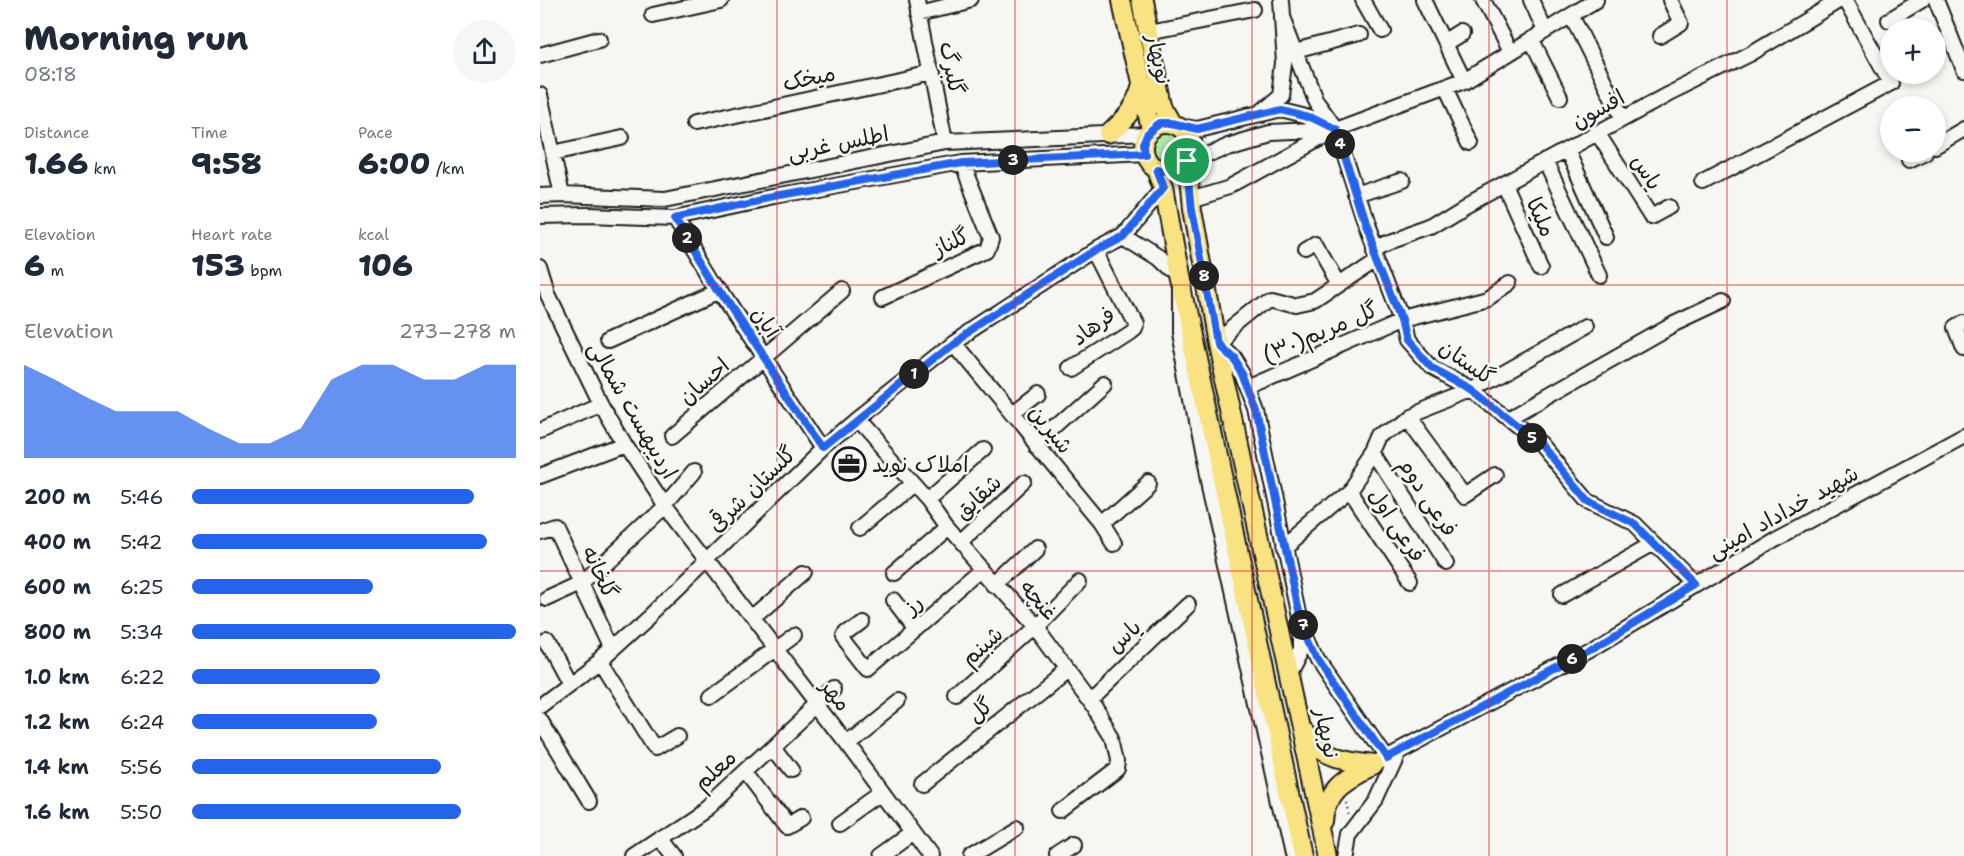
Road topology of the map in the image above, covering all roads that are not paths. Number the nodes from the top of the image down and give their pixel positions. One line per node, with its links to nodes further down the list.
1 (721, 0): 20 (street)
2 (971, 0): 17 (street)
3 (1122, 0): 39 (main road, نوبهار)
4 (1142, 0): 25 (main road, نوبهار)
5 (1281, 0): 22 (street)
6 (1363, 0): 24 (street)
7 (1425, 0): 32 (street)
8 (1483, 0): 34 (street)
9 (1531, 0): 26 (street)
10 (1596, 0): 21 (street)
11 (1670, 0): 29 (street)
12 (1807, 0): 19 (street)
13 (1840, 0): 19 (street, افسون)
14 (1845, 0): 64 (street)
15 (1922, 0): 23 (street)
16 (1936, 0): 36 (street)
17 (918, 6): 37 (street, گلبرگ)
18 (1255, 10): 25 (street, نوبهار)
19 (1814, 14): 44 (street, افسون)
20 (653, 15)
21 (1570, 15): 26 (street); 44 (street)
22 (1282, 17): 33 (street, گلستان); 43 (street)
23 (1891, 18)
24 (1380, 30)
25 (1149, 31): 46 (main road, نوبهار)
26 (1545, 31): 31 (street)
27 (1462, 34): 32 (street)
28 (1359, 35): 33 (street)
29 (1660, 36)
30 (599, 39): 35 (street)
31 (1531, 39): 34 (street); 42 (street)
32 (1446, 44): 38 (street)
33 (1296, 52): 47 (street, گلستان)
34 (1510, 52): 38 (street)
35 (540, 55)
36 (1964, 69)
37 (932, 73): 45 (street, میخک); 54 (street, گلبرگ)
38 (1464, 81): 40 (street)
39 (1141, 87): 49 (main road, نوبهار); 51 (main road)
40 (1445, 89): 47 (street); 55 (street)
41 (540, 95): 57 (street)
42 (1560, 97)
43 (1260, 113): 46 (street); 47 (street)
44 (1623, 119): 50 (street, افسون)
45 (694, 124)
46 (1177, 125): 49 (main road); 59 (main road)
47 (1335, 129): 59 (street); 69 (street, گلستان); 70 (street)
48 (1964, 129): 53 (street)
49 (1149, 131): 51 (street, اطلس غربی); 58 (main road)
50 (1598, 134): 56 (street, افسون); 71 (street, یاس)
51 (1108, 135): 54 (street, اطلس غربی)
52 (622, 138): 57 (street)
53 (1946, 140)
54 (945, 143): 67 (street, اطلس غربی)
55 (1472, 143)
56 (1567, 150): 60 (street, افسون); 75 (street)
57 (553, 153): 67 (street)
58 (1144, 154): 61 (street, اطلس غربی); 62 (main road)
59 (1187, 161): 62 (main road); 70 (main road, نوبهار)
60 (1545, 161): 65 (street, افسون); 81 (street)
61 (961, 163): 73 (street, اطلس غربی); 88 (street, گلناز)
62 (1156, 169): 66 (main road)
63 (1402, 181): 69 (street)
64 (1703, 183)
65 (1504, 184): 78 (street, افسون); 79 (street, ملیکا)
66 (1163, 188): 74 (street, گلستان شرقی); 82 (main road)
67 (562, 195): 68 (street, اطلس غربی)
68 (540, 196)
69 (1356, 196): 78 (street, گلستان)
70 (1191, 198): 94 (main road, نوبهار)
71 (1668, 207)
72 (540, 216): 73 (street, اطلس غربی)
73 (675, 218): 85 (street, آبان)
74 (1123, 236): 76 (street, گلستان شرقی); 82 (street)
75 (1606, 237)
76 (1096, 250): 95 (street, گلستان شرقی); 98 (street, فرهاد)
77 (1304, 252): 84 (street)
78 (1376, 254): 84 (street, افسون); 90 (street, گلستان)
79 (1541, 266)
80 (540, 269): 87 (street, اردیبهست شمالی)
81 (1599, 275)
82 (1179, 278): 149 (main road); 171 (street)
83 (1510, 283): 90 (street, گل مریم(۳۰))
84 (1339, 285): 94 (street, افسون)
85 (720, 290): 93 (street); 97 (street, آبان)
86 (842, 291): 97 (street)
87 (544, 296): 103 (street, اردیبهست شمالی)
88 (883, 297)
89 (1723, 301): 106 (street)
90 (1402, 320): 100 (street, گل مریم(۳۰)); 101 (street, گلستان)
91 (1964, 323): 96 (street)
92 (1585, 327): 101 (street)
93 (608, 341)
94 (1216, 342): 100 (street); 148 (main road, نوبهار)
95 (953, 343): 104 (street, شیرین); 107 (street, گلستان شرقی)
96 (1964, 349)
97 (764, 357): 109 (street, احسان); 113 (street, آبان)
98 (1071, 368)
99 (1105, 383): 112 (street)
100 (1248, 387): 132 (street)
101 (1473, 390): 105 (street); 106 (street, گلستان)
102 (1038, 394): 104 (street)
103 (601, 404): 108 (street); 111 (street, اردیبهست شمالی)
104 (1012, 414): 112 (street, شیرین)
105 (1407, 416): 115 (street); 117 (street)
106 (1508, 418): 131 (street, گلستان)
107 (856, 420): 113 (street, گلستان شرقی); 121 (street, غنچه)
108 (540, 431)
109 (672, 436)
110 (1964, 436): 143 (street, شهید خداداد امینی)
111 (624, 444): 118 (street); 124 (street, اردیبهست شمالی)
112 (1036, 445): 125 (street, شیرین)
113 (823, 448): 134 (street, گلستان شرقی)
114 (982, 450): 123 (street)
115 (1375, 453): 122 (street); 135 (street, فرعی دوم)
116 (694, 472): 124 (street)
117 (1495, 475)
118 (540, 476)
119 (1024, 483): 129 (street, شقایق)
120 (1149, 483): 125 (street)
121 (912, 484): 123 (street, غنچه); 127 (street)
122 (1349, 491): 132 (street); 141 (street, فرعی اول)
123 (927, 498): 126 (street, غنچه)
124 (665, 506): 134 (street, اردیبهست شمالی); 140 (street)
125 (1101, 524): 130 (street, شیرین)
126 (947, 527): 129 (street, غنچه); 138 (street)
127 (860, 528)
128 (540, 531): 140 (street, گلخانه)
129 (961, 542): 136 (street, غنچه)
130 (1114, 543)
131 (1654, 543): 143 (street, گلستان); 144 (street)
132 (1283, 547): 150 (street)
133 (1035, 549): 142 (street)
134 (708, 561): 151 (street, مهر); 157 (street, گلستان شرقی)
135 (1446, 564)
136 (985, 569): 142 (street, غنچه); 154 (street, رز)
137 (806, 572): 151 (street)
138 (894, 573)
139 (1080, 580): 153 (street, شبنم)
140 (582, 583): 145 (street); 157 (street, گلخانه)
141 (1410, 583)
142 (997, 585): 153 (street, غنچه)
143 (1696, 585): 176 (street, شهید خداداد امینی)
144 (1562, 595)
145 (547, 599)
146 (893, 600): 154 (street)
147 (1188, 604): 166 (street, یاس)
148 (1275, 609): 149 (main road); 161 (main road, نوبهار)
149 (1250, 612): 171 (main road)
150 (1299, 615): 161 (street); 176 (street)
151 (752, 619): 158 (street, مهر)
152 (862, 620): 154 (street, رز)
153 (1035, 626): 160 (street, غنچه); 165 (street, شبنم)
154 (915, 629)
155 (794, 635): 158 (street)
156 (547, 644): 162 (street)
157 (613, 650): 159 (street, گلستان شرقی)
158 (775, 650): 164 (street); 168 (street, مهر)
159 (600, 661): 162 (street, گلستان شرقی); 173 (street)
160 (1066, 669): 166 (street, غنچه); 179 (street, گل)
161 (1289, 673): 172 (main road, نوبهار)
162 (569, 684): 169 (street, گلستان شرقی)
163 (834, 689): 168 (street, معلم)
164 (712, 695)
165 (957, 697)
166 (1089, 699): 182 (street, غنچه)
167 (897, 701): 174 (street)
168 (816, 705): 174 (street, مهر); 175 (street, معلم)
169 (540, 706)
170 (540, 720): 181 (street)
171 (1268, 721): 187 (main road)
172 (1301, 728): 176 (main road); 188 (main road, نوبهار)
173 (677, 736)
174 (846, 742): 180 (street, مهر)
175 (773, 746): 177 (street); 178 (street, معلم)
176 (1385, 758): 188 (main road); 200 (street)
177 (791, 770)
178 (746, 772): 183 (street); 189 (street, معلم)
179 (922, 784)
180 (882, 793): 184 (street); 186 (street, مهر)
181 (589, 801)
182 (1064, 812)
183 (801, 818)
184 (840, 823)
185 (1017, 827): 195 (street)
186 (913, 834): 193 (street); 194 (street, مهر)
187 (1292, 834): 197 (street); 198 (main road)
188 (1324, 835): 199 (main road, نوبهار)
189 (660, 838): 191 (street, معلم); 192 (street)
190 (1074, 845): 196 (street)
191 (634, 856)
192 (674, 856)
193 (881, 856)
194 (930, 856)
195 (969, 856)
196 (1056, 856)
197 (1292, 856)
198 (1303, 856)
199 (1328, 856)
200 (1346, 856)

